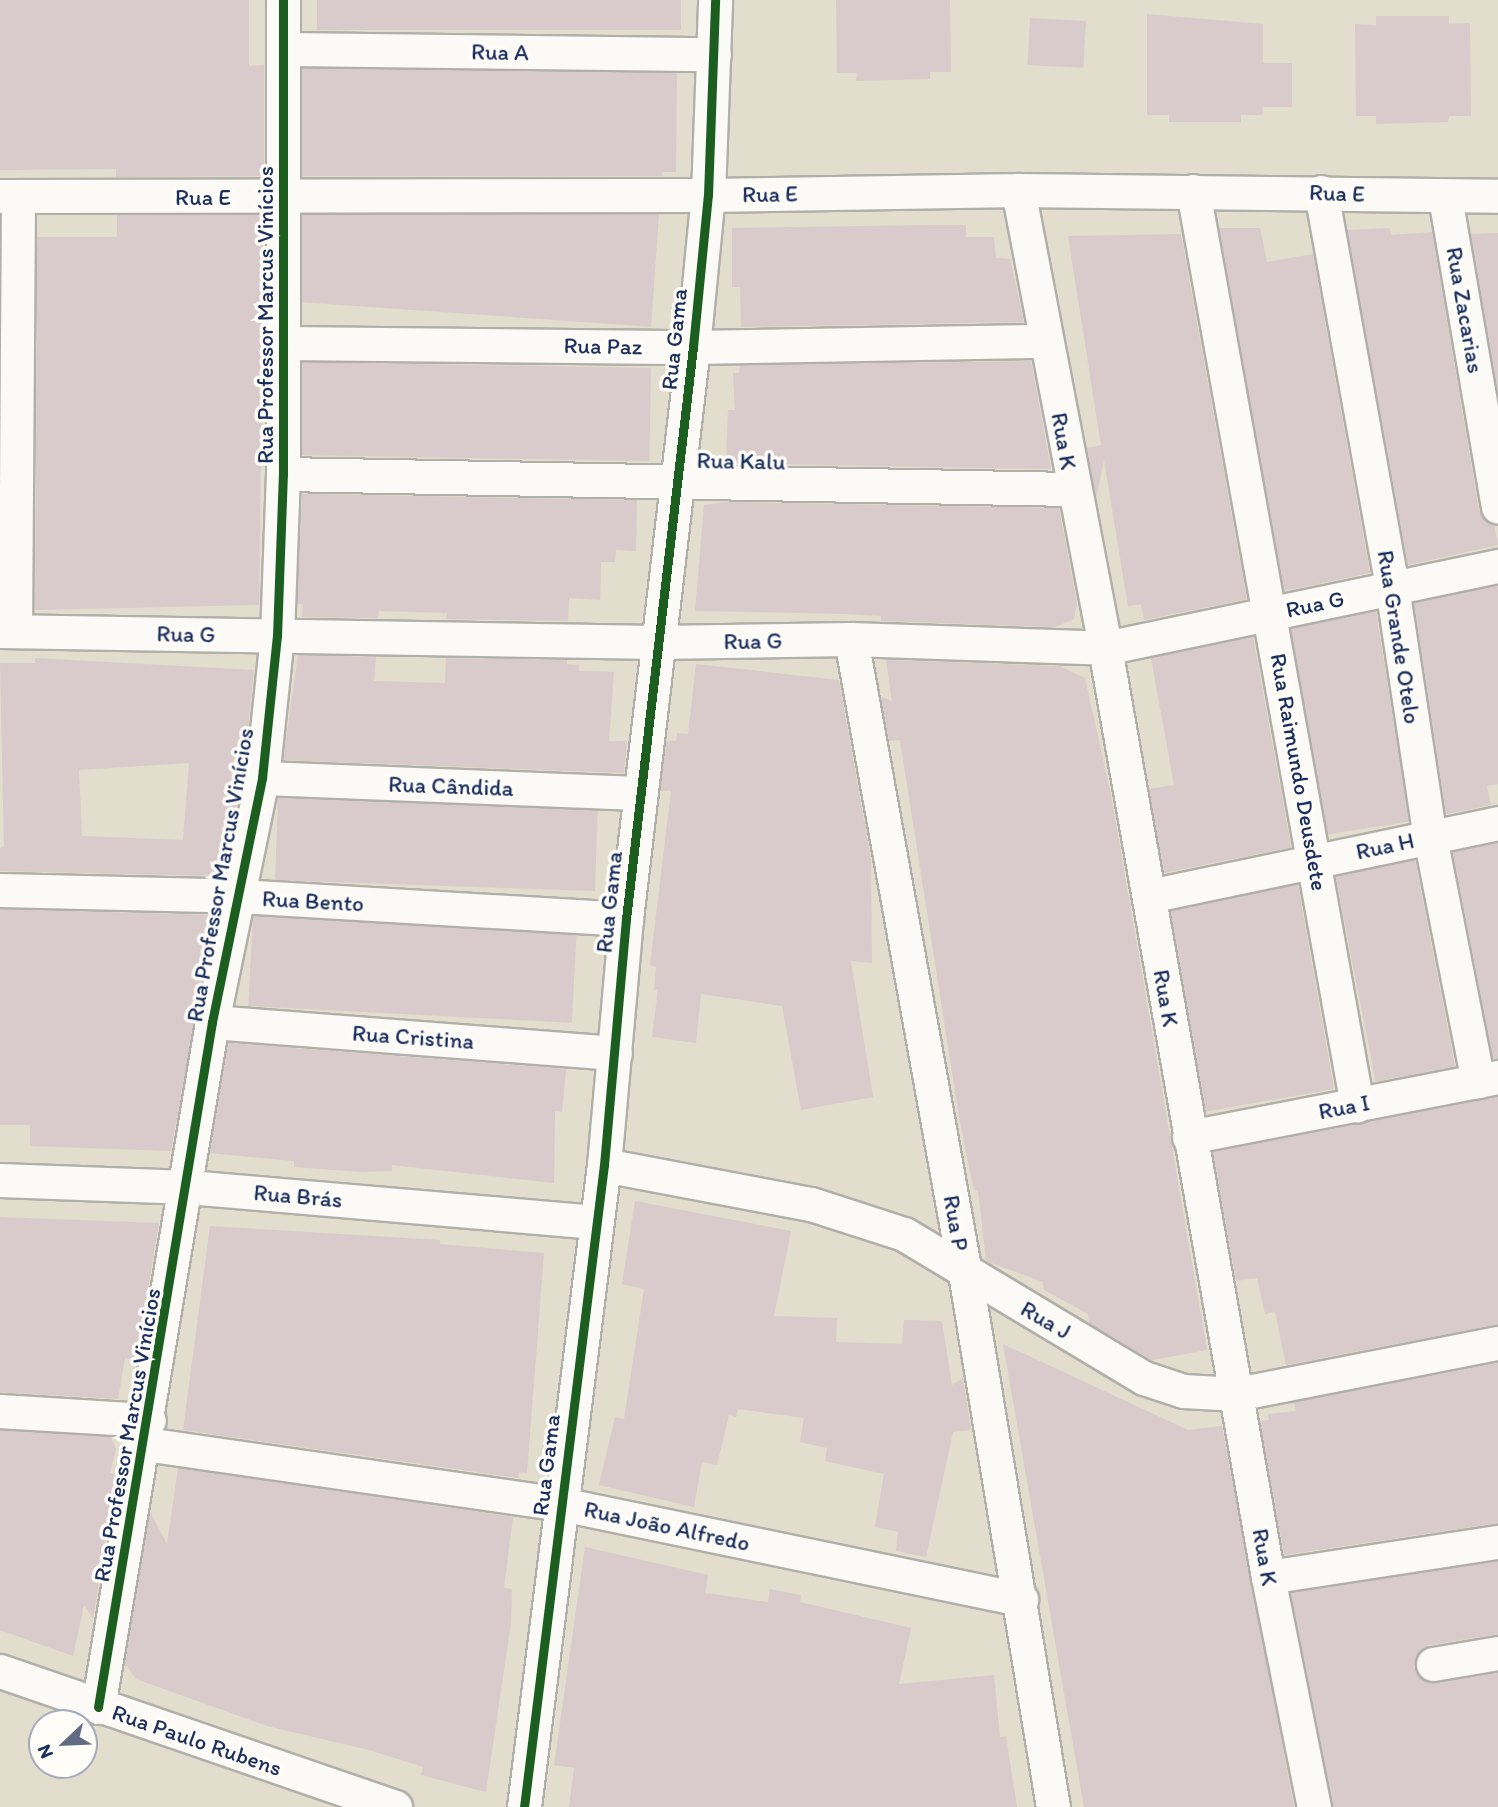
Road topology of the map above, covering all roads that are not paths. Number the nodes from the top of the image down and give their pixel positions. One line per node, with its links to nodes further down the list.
1 (284, 0): 3 (street, Rua Professor Marcus Vinícios)
2 (715, 0): 4 (street, Rua Gama)
3 (285, 49): 4 (street, Rua A); 11 (street, Rua Professor Marcus Vinícios)
4 (714, 54): 8 (street, Rua Gama)
5 (1017, 190): 6 (street, Rua E); 8 (street, Rua E); 13 (street, Rua K)
6 (1193, 191): 7 (street, Rua E); 22 (street, Rua Raimundo Deusdete)
7 (1321, 192): 12 (street, Rua E); 21 (street, Rua Grande Otelo)
8 (708, 195): 11 (street, Rua E); 15 (street, Rua Gama)
9 (9, 196): 11 (street, Rua E); 23 (street)
10 (1498, 196): 12 (street, Rua E)
11 (285, 197): 14 (street, Rua Professor Marcus Vinícios)
12 (1445, 197): 19 (street, Rua Zacarias)
13 (1046, 341): 15 (street, Rua Paz); 18 (street, Rua K)
14 (286, 343): 15 (street, Rua Paz); 16 (street, Rua Professor Marcus Vinícios)
15 (693, 347): 17 (street, Rua Gama)
16 (283, 474): 17 (street, Rua Kalu); 24 (street, Rua Professor Marcus Vinícios)
17 (677, 479): 18 (street, Rua Kalu); 26 (street, Rua Gama)
18 (1073, 489): 27 (street, Rua K)
19 (1498, 507)
20 (1498, 566): 21 (street, Rua G)
21 (1392, 587): 22 (street, Rua G); 31 (street, Rua Grande Otelo)
22 (1271, 613): 27 (street, Rua G); 32 (street, Rua Raimundo Deusdete)
23 (8, 631): 24 (street, Rua G)
24 (277, 636): 26 (street, Rua G); 28 (street, Rua Professor Marcus Vinícios)
25 (851, 639): 26 (street, Rua G); 27 (street, Rua G); 46 (street, Rua P)
26 (658, 642): 29 (street, Rua Gama)
27 (1105, 649): 34 (street, Rua K)
28 (262, 778): 29 (street, Rua Cândida); 35 (street, Rua Professor Marcus Vinícios)
29 (640, 793): 36 (street, Rua Gama)
30 (1498, 823): 31 (street, Rua H)
31 (1430, 837): 32 (street, Rua H); 39 (street, Rua Grande Otelo)
32 (1315, 861): 34 (street, Rua H); 40 (street, Rua Raimundo Deusdete)
33 (0, 890): 35 (street, Rua Bento)
34 (1149, 895): 41 (street, Rua K)
35 (239, 896): 36 (street, Rua Bento); 37 (street, Rua Professor Marcus Vinícios)
36 (626, 919): 38 (street, Rua Gama)
37 (212, 1022): 38 (street, Rua Cristina); 44 (street, Rua Professor Marcus Vinícios)
38 (615, 1053): 42 (street, Rua Gama)
39 (1488, 1079): 40 (street, Rua I)
40 (1357, 1105): 41 (street, Rua I)
41 (1189, 1137): 48 (street, Rua K)
42 (604, 1165): 45 (street, Rua Gama); 46 (street, Rua J)
43 (0, 1180): 44 (street, Rua Brás)
44 (188, 1187): 45 (street, Rua Brás); 50 (street, Rua Professor Marcus Vinícios)
45 (595, 1222): 51 (street, Rua Gama)
46 (965, 1273): 48 (street, Rua J); 54 (street, Rua P)
47 (1498, 1343): 48 (street, Rua J)
48 (1237, 1394): 53 (street, Rua K)
49 (0, 1411): 50 (street, Rua João Alfredo)
50 (147, 1432): 51 (street, Rua João Alfredo); 58 (street, Rua Professor Marcus Vinícios)
51 (561, 1504): 54 (street, Rua João Alfredo); 60 (street, Rua Gama)
52 (1498, 1542): 53 (street)
53 (1268, 1577): 62 (street, Rua K)
54 (1021, 1599): 61 (street, Rua P)
55 (1498, 1653): 56 (street)
56 (1433, 1664)
57 (0, 1671): 58 (street, Rua Paulo Rubens)
58 (98, 1707): 59 (street, Rua Paulo Rubens)
59 (395, 1807)
60 (524, 1807)
61 (1053, 1807)
62 (1314, 1807)

